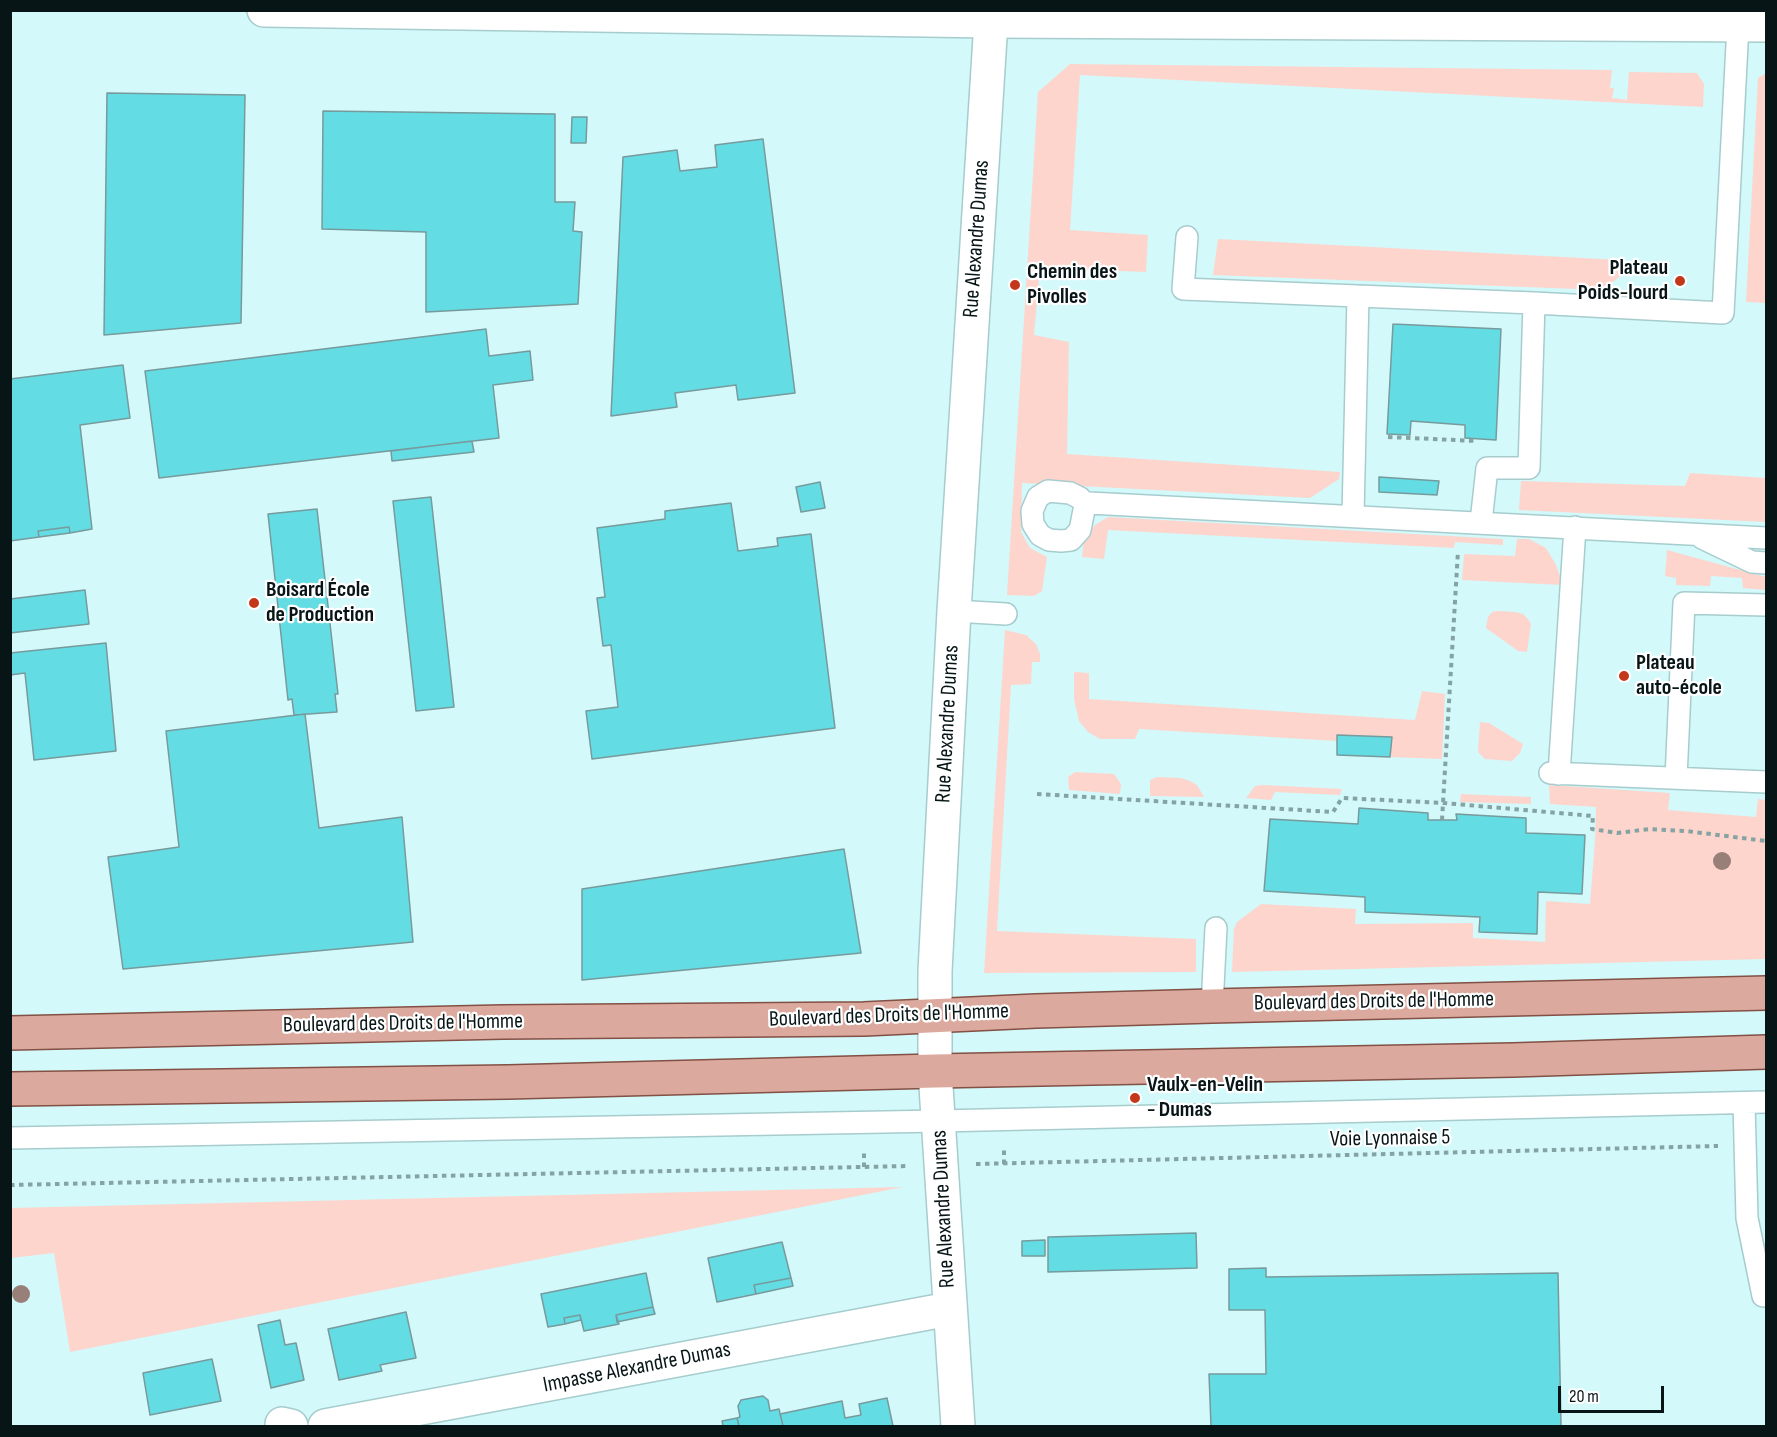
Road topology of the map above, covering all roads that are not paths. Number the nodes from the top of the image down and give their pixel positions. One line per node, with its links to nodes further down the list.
1 (264, 10): 2 (street)
2 (821, 15): 3 (street)
3 (991, 21): 4 (street); 16 (street, Rue Alexandre Dumas)
4 (1752, 25): 7 (lane)
5 (1187, 237): 6 (lane)
6 (1358, 296): 7 (lane); 9 (lane)
7 (1534, 303): 10 (lane)
8 (1085, 505): 8 (lane); 9 (lane)
9 (1353, 516): 10 (lane)
10 (1481, 522): 11 (lane)
11 (1575, 527): 12 (lane); 18 (lane)
12 (1690, 533): 13 (lane); 14 (lane)
13 (1767, 537)
14 (1767, 563)
15 (1767, 605): 18 (lane)
16 (954, 611): 17 (lane); 23 (street, Rue Alexandre Dumas)
17 (1006, 614)
18 (1676, 778): 19 (lane)
19 (1767, 782)
20 (1216, 928): 22 (lane)
21 (1767, 993): 22 (main road, Boulevard des Droits de l'Homme)
22 (1212, 1006): 23 (main road, Boulevard des Droits de l'Homme)
23 (934, 1016): 24 (main road, Boulevard des Droits de l'Homme); 26 (street, Rue Alexandre Dumas)
24 (10, 1033)
25 (1767, 1052): 26 (main road)
26 (935, 1071): 27 (main road); 30 (street, Rue Alexandre Dumas)
27 (10, 1089)
28 (1767, 1102): 29 (lane)
29 (1744, 1103): 30 (lane); 32 (lane)
30 (939, 1121): 31 (lane); 33 (street, Rue Alexandre Dumas)
31 (10, 1138)
32 (1763, 1296)
33 (950, 1309): 34 (street, Impasse Alexandre Dumas); 35 (street, Rue Alexandre Dumas)
34 (325, 1426)
35 (958, 1426)

